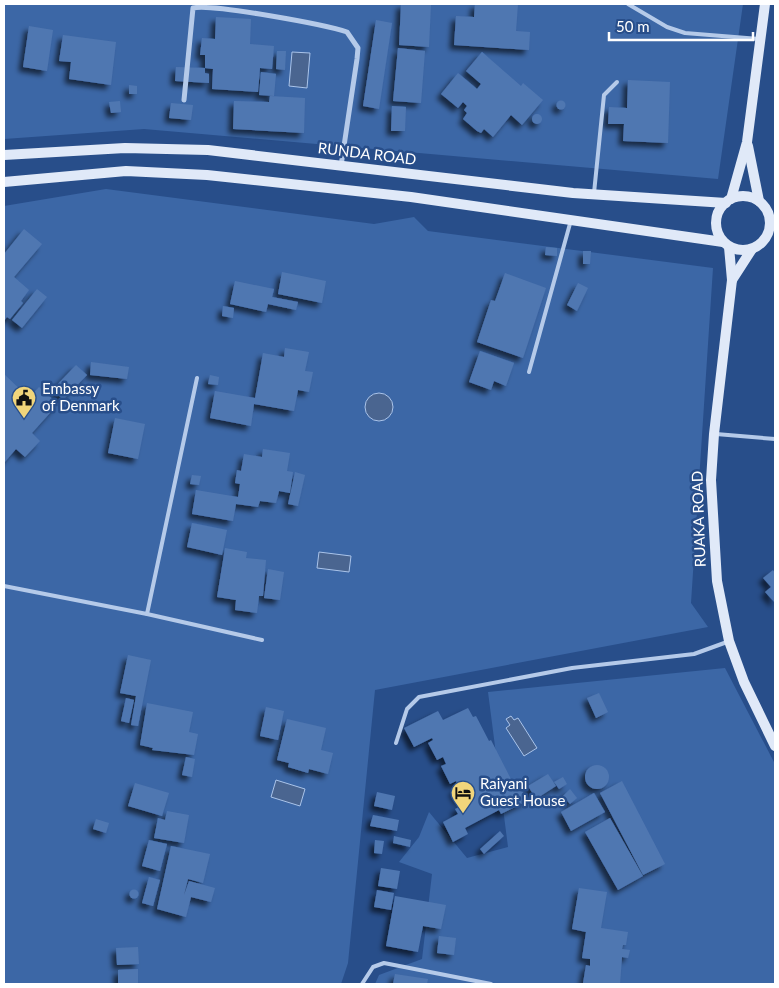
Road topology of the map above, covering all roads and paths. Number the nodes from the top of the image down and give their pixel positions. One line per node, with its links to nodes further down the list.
1 (628, 4): 3 (lane)
2 (766, 4): 3 (street)
3 (761, 40): 6 (street)
4 (617, 82): 10 (lane)
5 (184, 100): 8 (street)
6 (747, 142): 11 (street); 12 (street)
7 (4, 155): 8 (street, RUNDA ROAD)
8 (341, 166): 10 (street, RUNDA ROAD)
9 (4, 182): 14 (street)
10 (594, 195): 11 (street, RUNDA ROAD)
11 (729, 201): 12 (street); 17 (street)
12 (762, 203): 13 (street); 15 (street)
13 (775, 209)
14 (571, 218): 17 (street); 20 (lane)
15 (763, 242): 16 (street); 18 (street)
16 (775, 242)
17 (726, 244): 18 (street); 19 (street, RUAKA ROAD)
18 (752, 249): 19 (street, RUAKA ROAD)
19 (732, 280): 22 (street, RUAKA ROAD)
20 (529, 372)
21 (197, 378): 25 (lane)
22 (714, 434): 23 (lane); 27 (street, RUAKA ROAD)
23 (775, 439)
24 (4, 586): 25 (lane)
25 (147, 614): 26 (lane)
26 (262, 640)
27 (729, 641): 28 (lane); 29 (street, RUAKA ROAD)
28 (396, 743)
29 (775, 746)
30 (362, 984): 31 (lane)
31 (491, 984)

